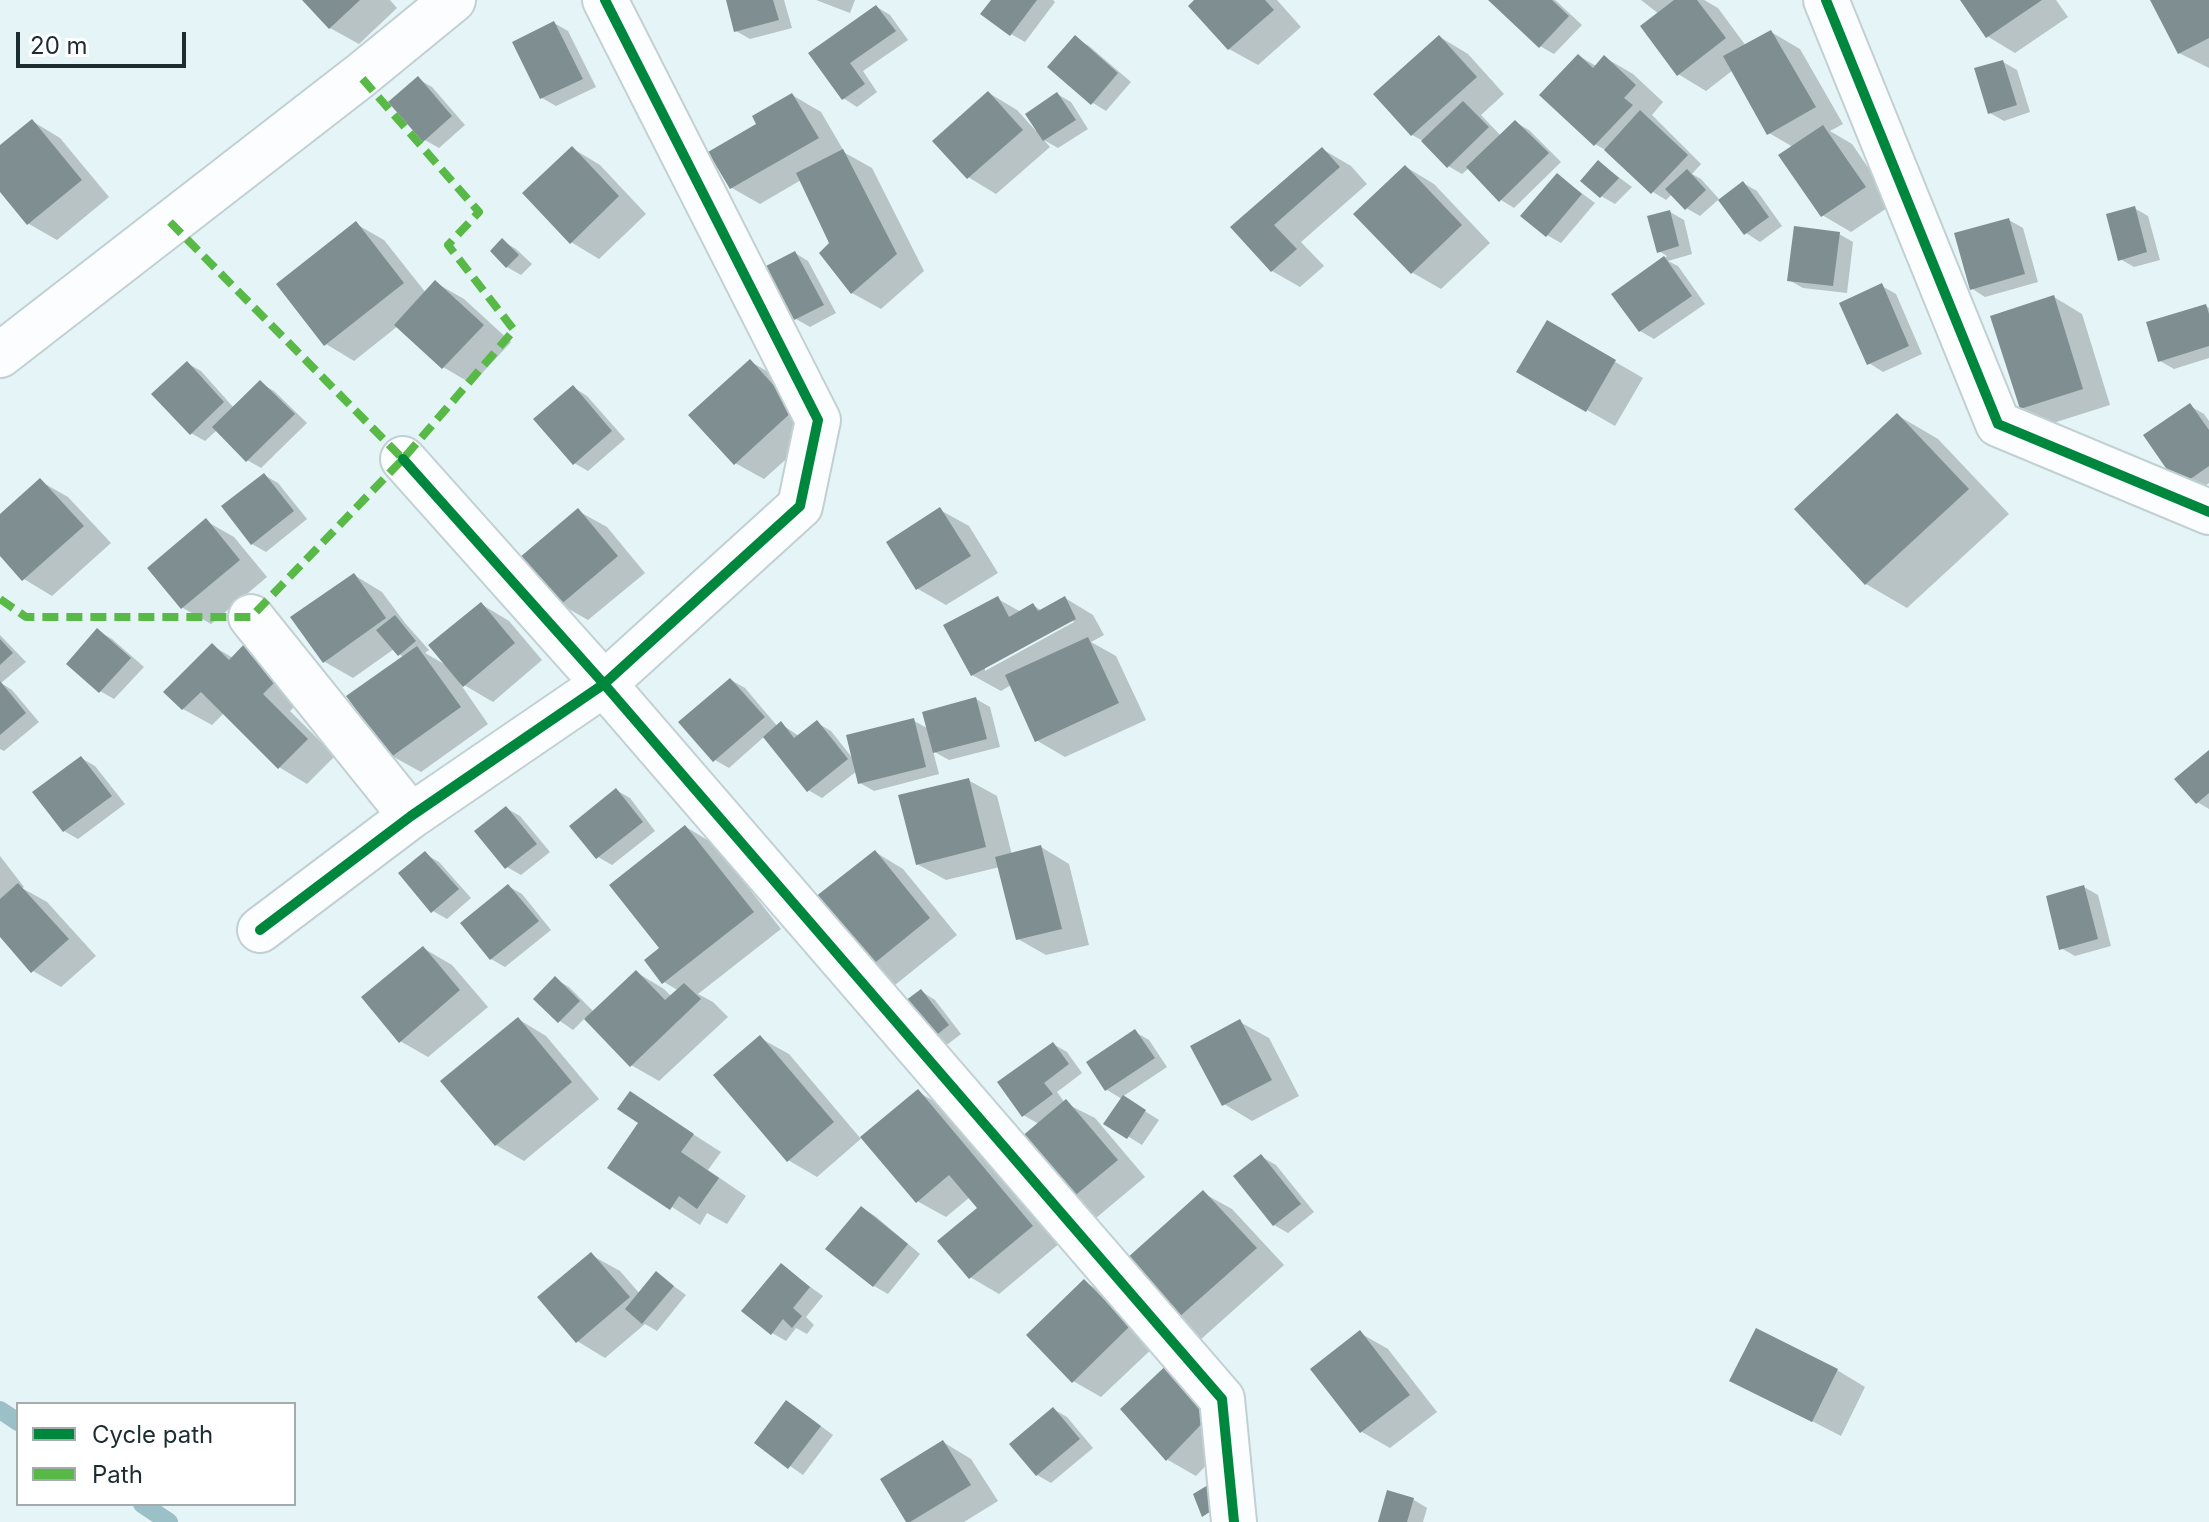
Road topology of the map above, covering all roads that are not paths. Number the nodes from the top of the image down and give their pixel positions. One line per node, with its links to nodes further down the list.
1 (453, 0): 4 (street)
2 (605, 0): 8 (street)
3 (1826, 0): 6 (street)
4 (0, 355)
5 (403, 459): 8 (street)
6 (2209, 512)
7 (251, 617): 9 (street)
8 (604, 684): 9 (street); 11 (street)
9 (411, 816): 10 (street)
10 (260, 930)
11 (1234, 1522)

